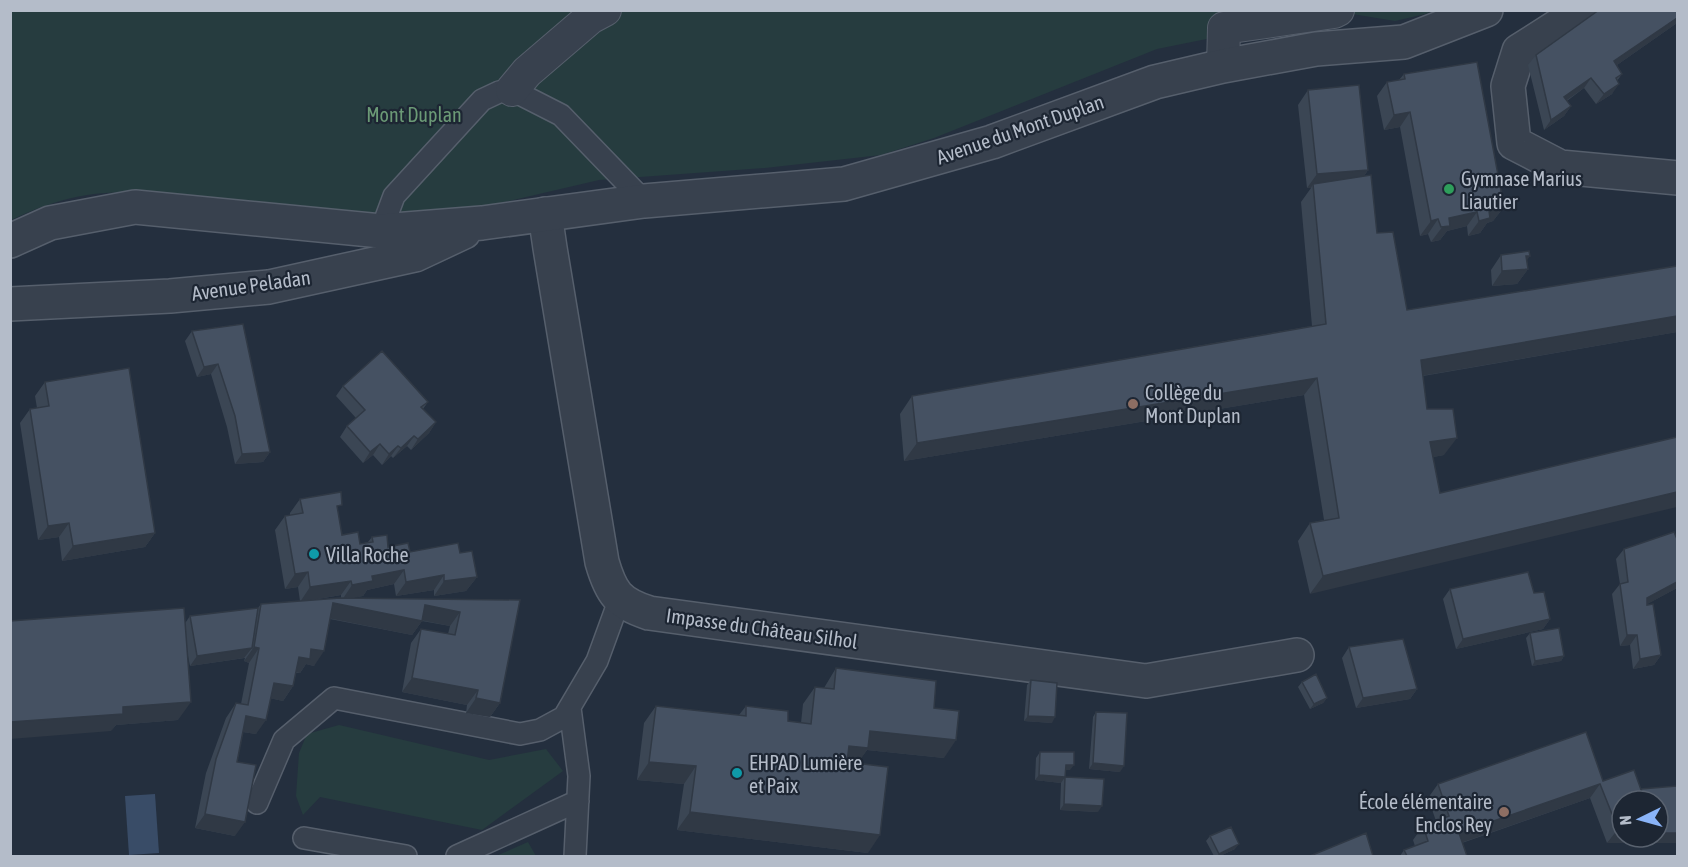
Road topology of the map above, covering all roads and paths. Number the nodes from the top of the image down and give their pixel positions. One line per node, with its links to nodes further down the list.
1 (1338, 10): 5 (street)
2 (1486, 10): 5 (street, Avenue du Mont Duplan)
3 (1583, 10): 7 (street)
4 (595, 13): 6 (street)
5 (1223, 66): 8 (street, Avenue du Mont Duplan)
6 (512, 90): 8 (lane); 11 (lane)
7 (1677, 178)
8 (644, 201): 9 (street, Avenue du Mont Duplan)
9 (545, 213): 10 (street, Avenue Peladan); 14 (street)
10 (482, 223): 11 (street, Avenue Peladan); 13 (street, Avenue Peladan)
11 (381, 231): 12 (street, Avenue Peladan)
12 (10, 241)
13 (10, 304)
14 (620, 598): 15 (street, Impasse du Château Silhol); 16 (lane)
15 (1297, 655)
16 (570, 708): 17 (lane); 18 (lane)
17 (578, 801): 21 (lane); 22 (lane)
18 (257, 803)
19 (304, 838): 20 (lane)
20 (406, 856)
21 (457, 856)
22 (575, 856)

